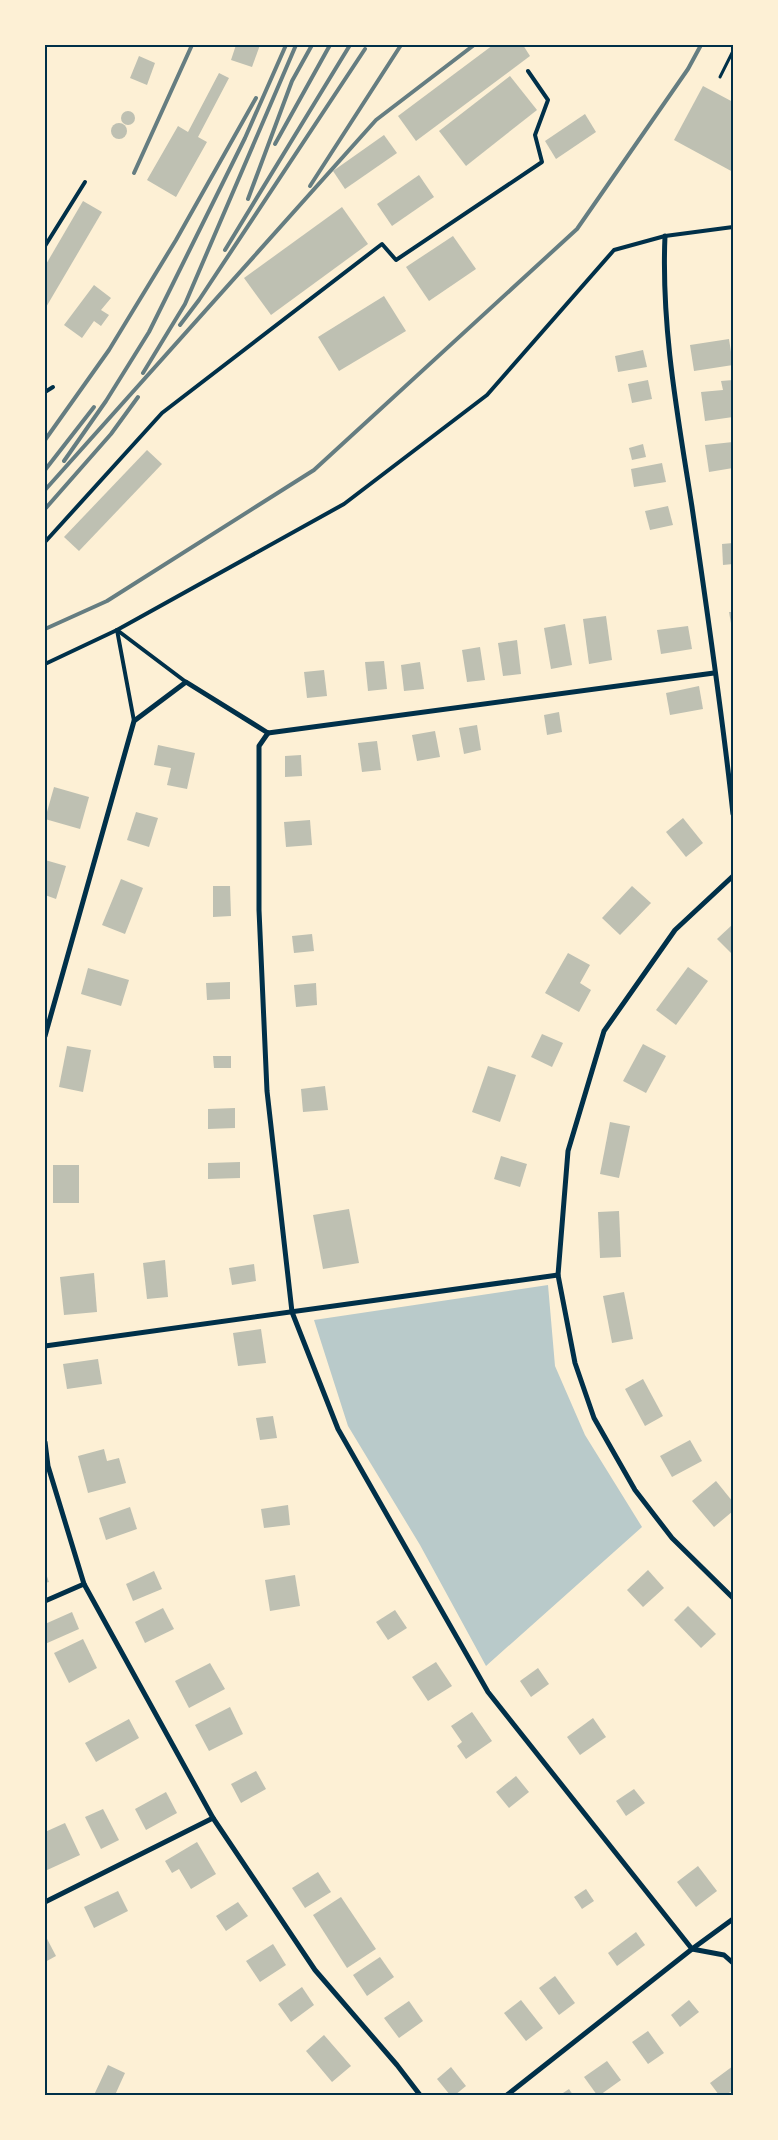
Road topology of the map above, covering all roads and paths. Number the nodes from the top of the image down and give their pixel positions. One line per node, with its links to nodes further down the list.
1 (733, 51): 3 (path)
2 (528, 71): 10 (lane)
3 (720, 76)
4 (85, 182): 7 (lane)
5 (733, 227): 6 (lane)
6 (665, 236): 11 (lane); 13 (street)
7 (45, 246)
8 (53, 387): 9 (lane)
9 (45, 392)
10 (45, 542)
11 (117, 630): 12 (lane); 14 (lane); 15 (lane)
12 (45, 664)
13 (714, 673): 16 (street); 17 (street)
14 (186, 682): 15 (street); 16 (street)
15 (134, 721): 19 (street)
16 (268, 733): 21 (street)
17 (733, 814)
18 (733, 876): 20 (street)
19 (45, 1036)
20 (558, 1275): 21 (street); 25 (street)
21 (292, 1312): 22 (street); 30 (street)
22 (45, 1346)
23 (45, 1442): 24 (street)
24 (84, 1584): 26 (street); 27 (street)
25 (733, 1598)
26 (45, 1601)
27 (214, 1818): 28 (street); 32 (street)
28 (45, 1902)
29 (733, 1919): 30 (street)
30 (692, 1949): 31 (street); 33 (street)
31 (733, 1963)
32 (420, 2095)
33 (508, 2095)

